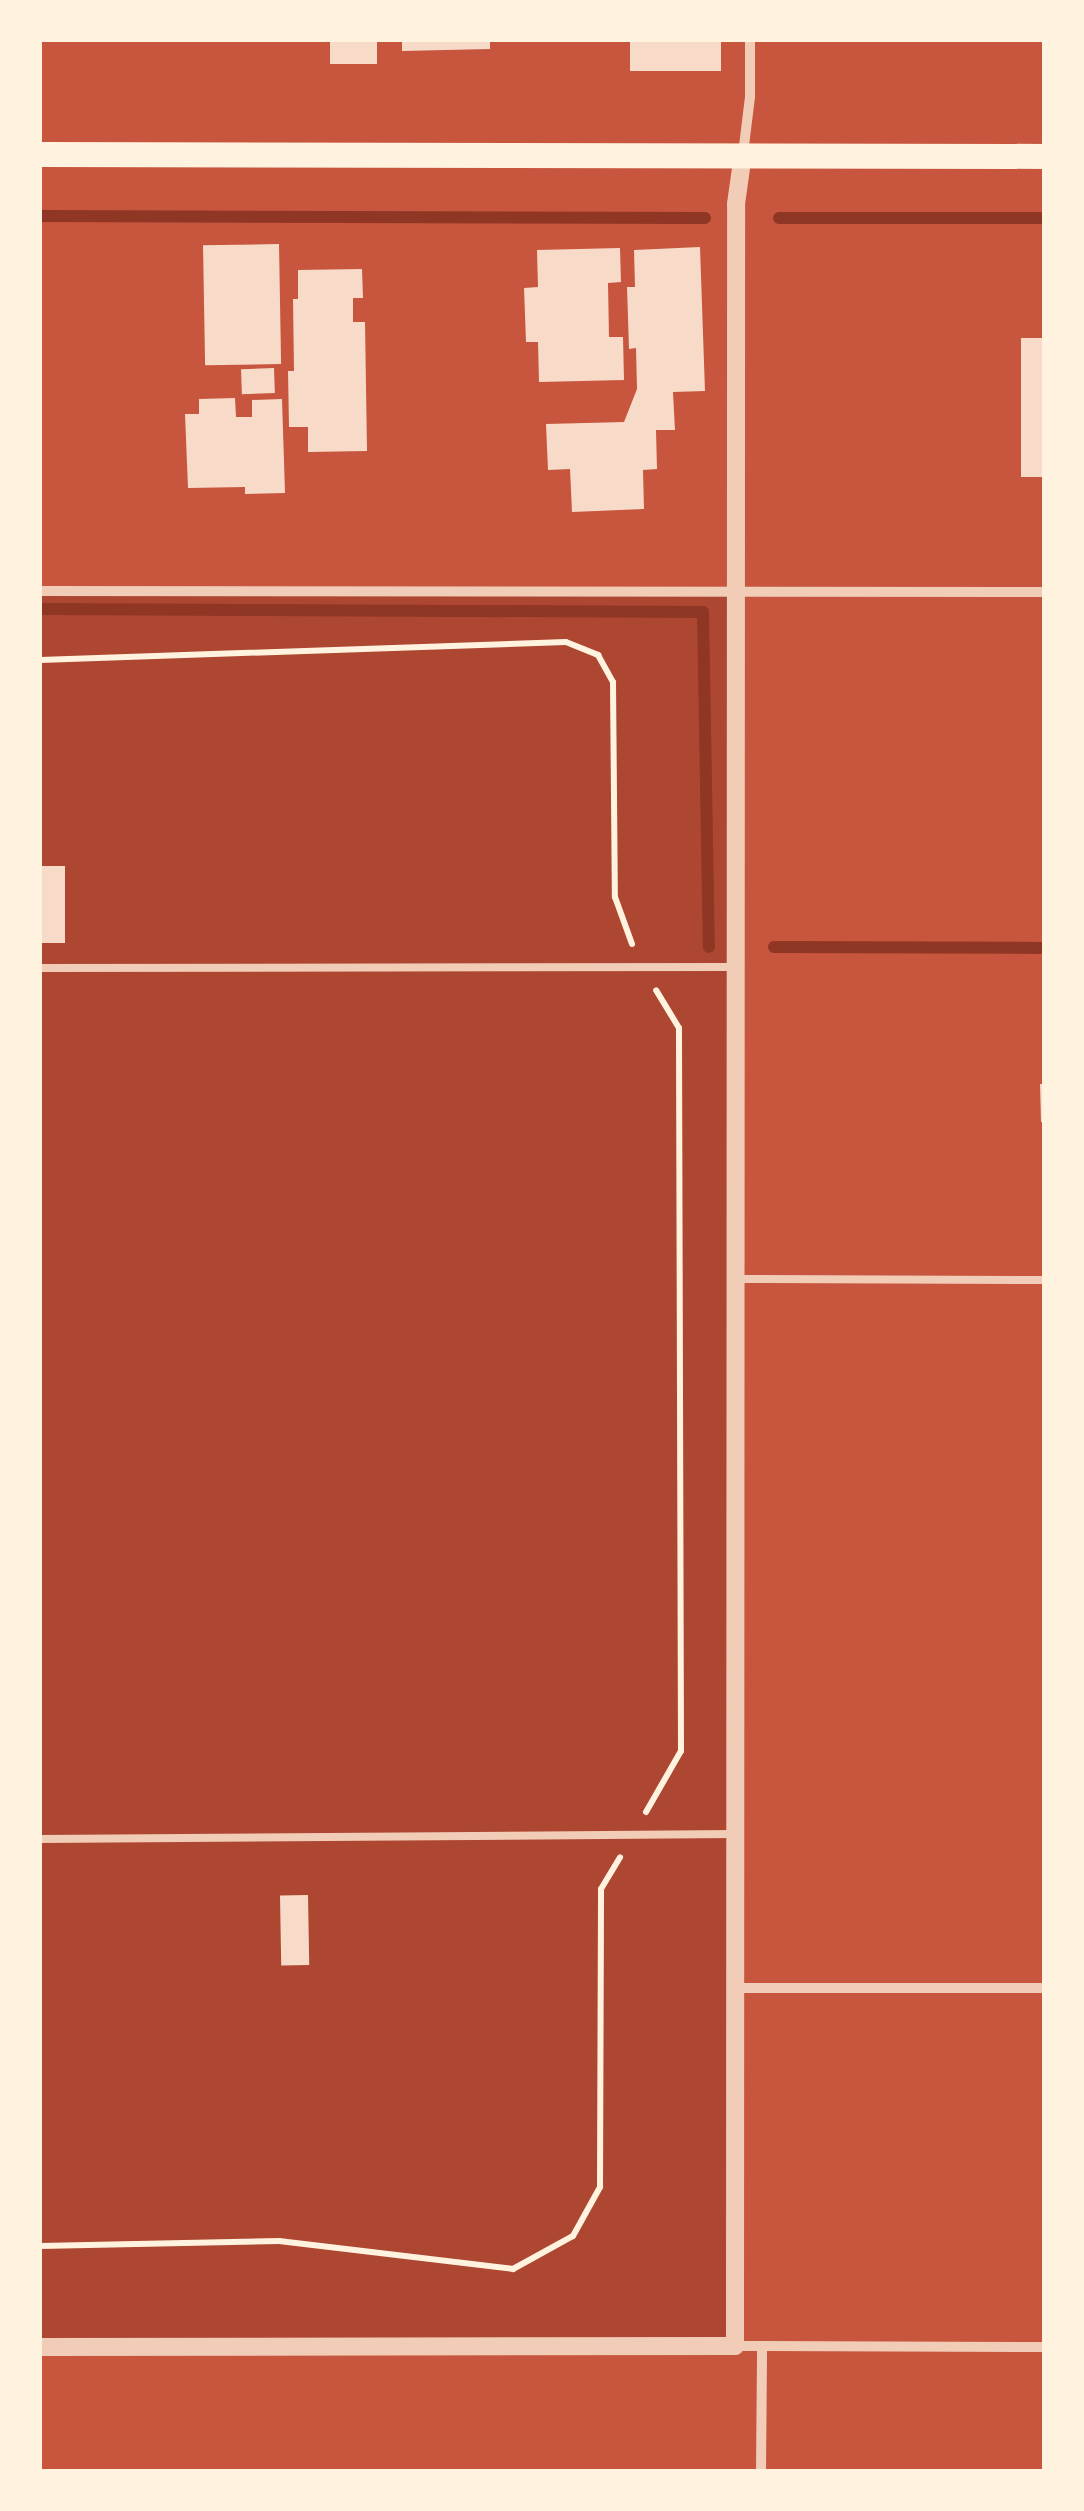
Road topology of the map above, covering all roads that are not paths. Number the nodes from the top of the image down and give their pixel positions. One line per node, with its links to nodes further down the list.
1 (750, 40): 3 (street)
2 (40, 154): 3 (main road)
3 (742, 154): 4 (main road); 7 (street)
4 (1044, 156)
5 (40, 591): 7 (street)
6 (1044, 592): 7 (street)
7 (738, 593): 8 (street)
8 (737, 967): 9 (lane); 10 (street)
9 (40, 968)
10 (736, 1280): 11 (lane); 12 (street)
11 (1044, 1280)
12 (736, 1834): 13 (lane); 14 (street)
13 (40, 1840)
14 (736, 1988): 15 (street); 16 (street)
15 (1044, 1988)
16 (735, 2346): 17 (street); 19 (street)
17 (40, 2347)
18 (1044, 2347): 19 (street)
19 (762, 2348): 20 (street)
20 (761, 2471)

